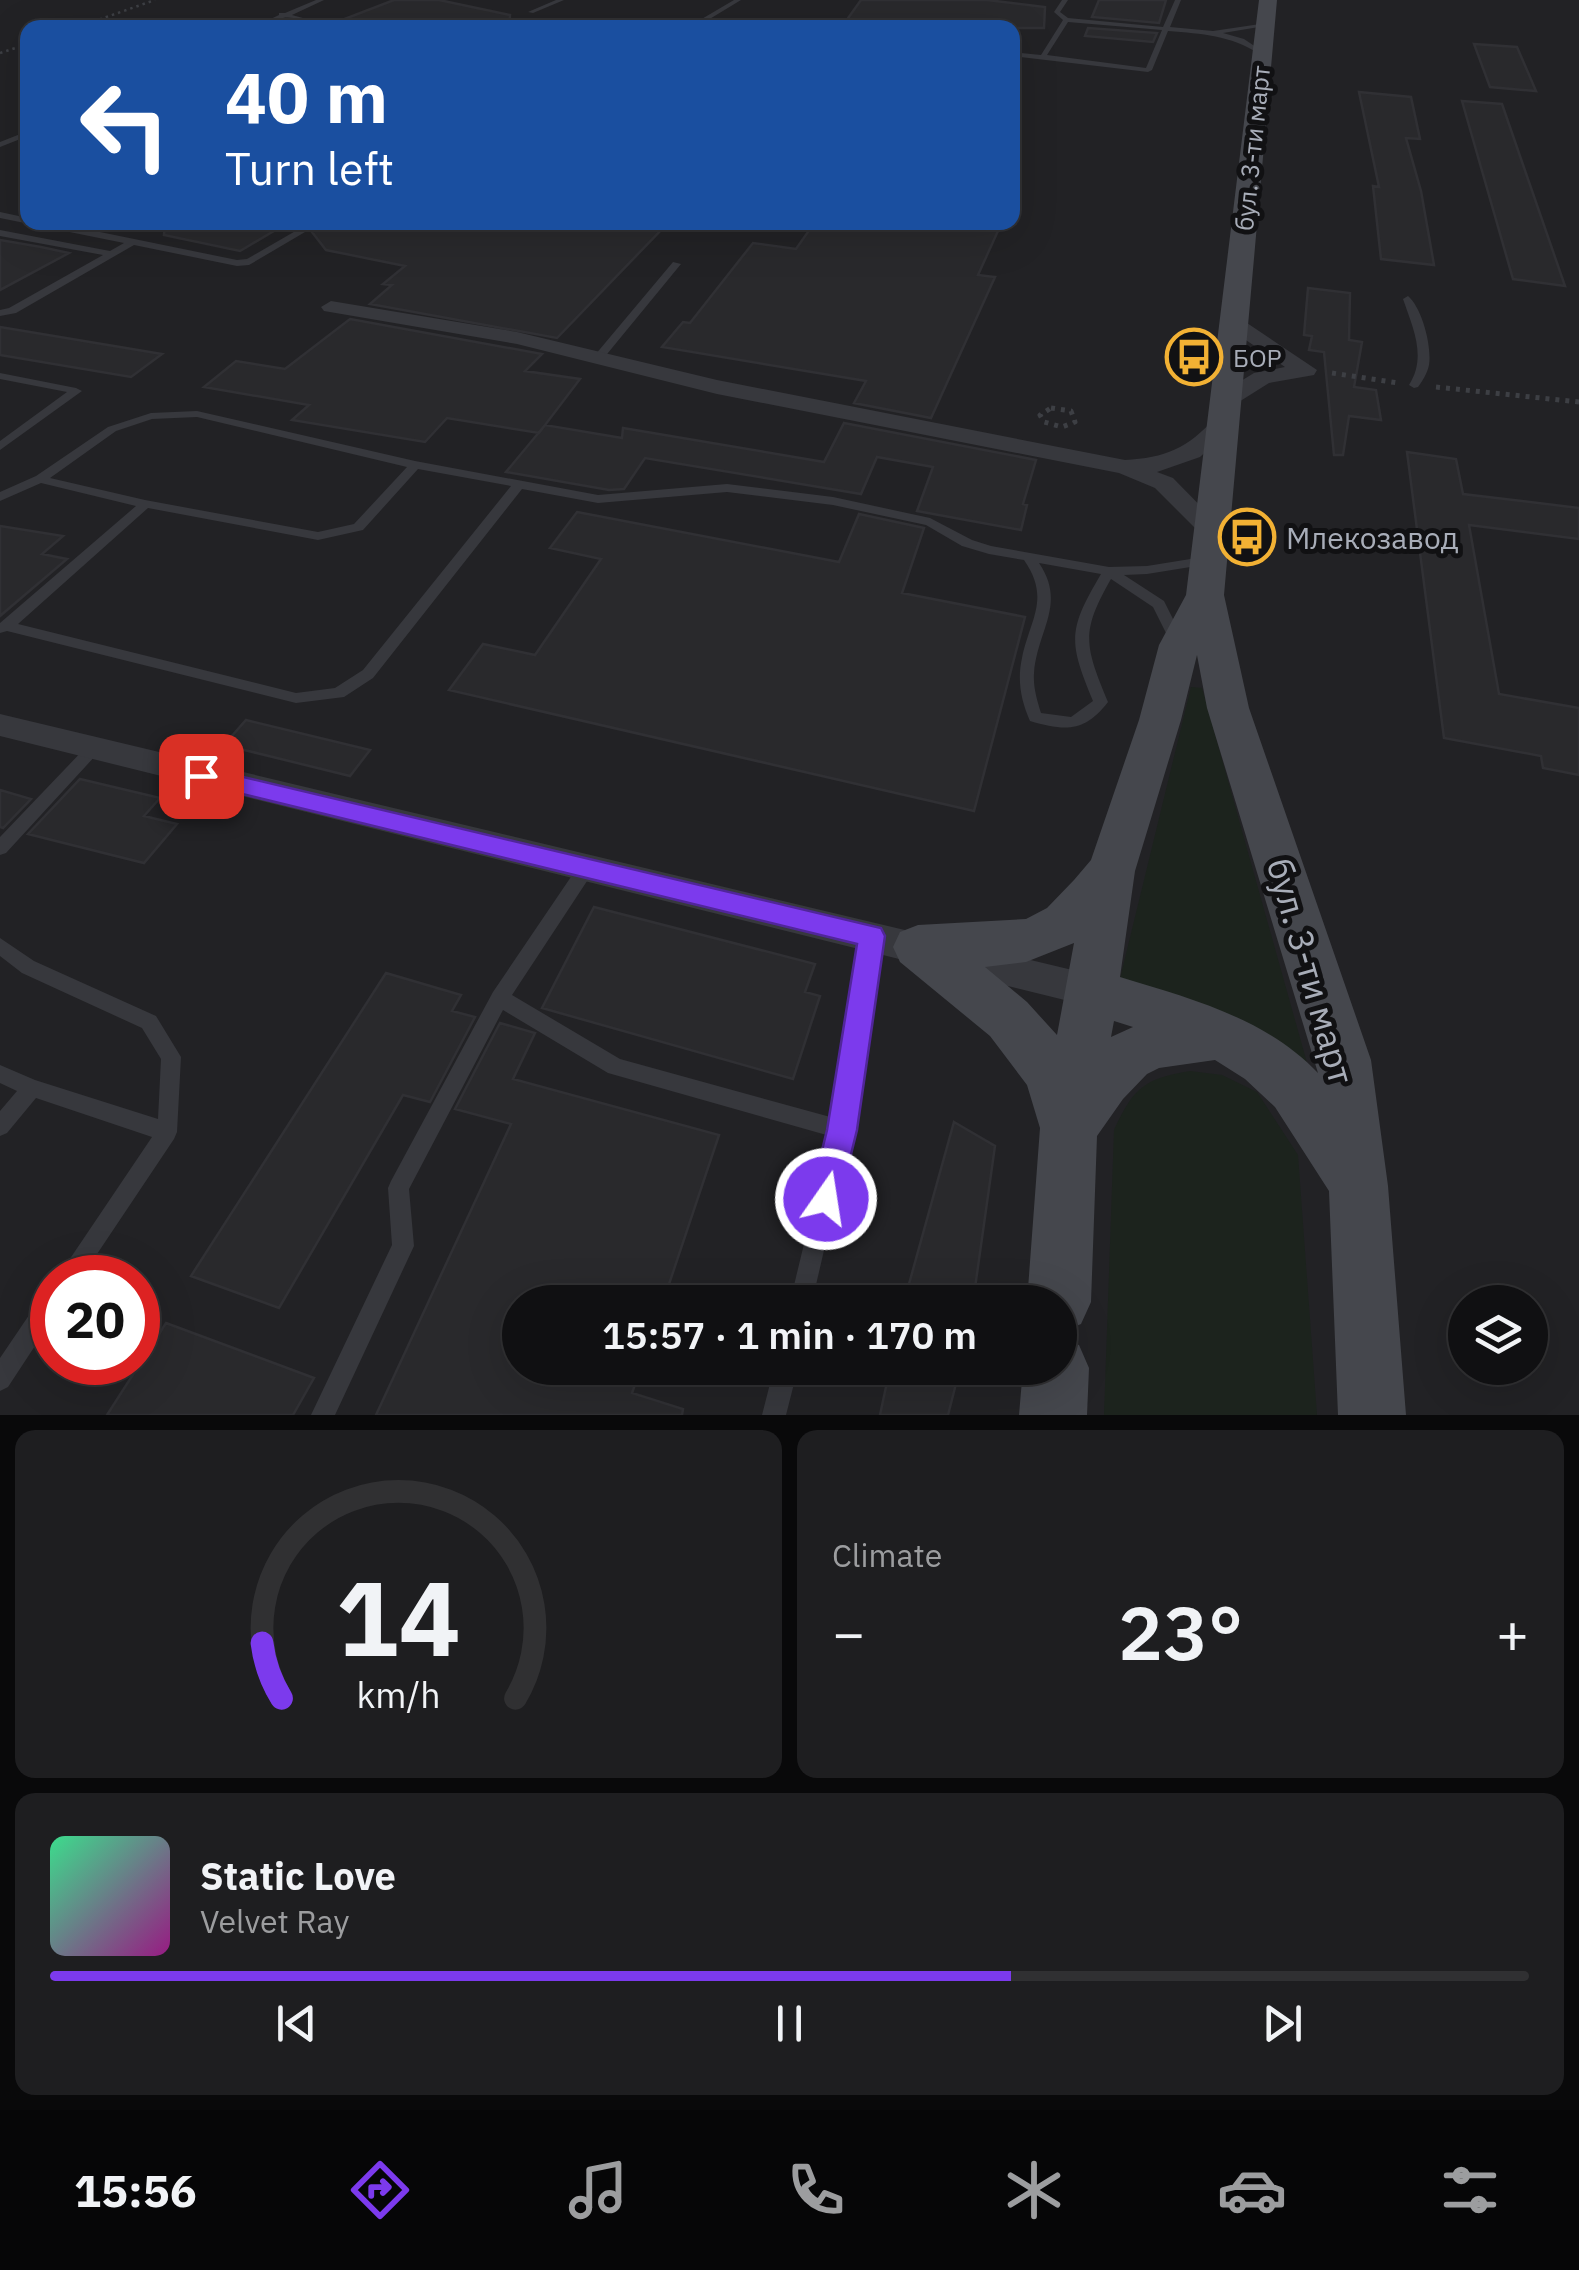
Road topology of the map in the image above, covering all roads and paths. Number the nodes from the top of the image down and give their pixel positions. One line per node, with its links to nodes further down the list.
1 (154, 0): 11 (path)
2 (320, 0): 10 (lane)
3 (561, 0): 8 (lane)
4 (738, 0): 14 (lane)
5 (1053, 0): 6 (lane)
6 (1065, 0): 15 (lane)
7 (1178, 0): 16 (lane)
8 (531, 12)
9 (1267, 12): 17 (lane); 18 (main road, бул. 3-ти март)
10 (281, 14): 12 (lane); 13 (lane)
11 (98, 20)
12 (270, 20)
13 (305, 20)
14 (704, 20)
15 (1066, 20): 16 (lane); 20 (lane)
16 (1168, 29): 17 (lane); 20 (lane)
17 (1214, 34): 18 (lane)
18 (1262, 54): 30 (main road, бул. 3-ти март)
19 (1020, 55): 20 (lane)
20 (1044, 58)
21 (72, 230): 24 (lane)
22 (304, 230): 24 (lane)
23 (0, 233): 25 (lane)
24 (131, 243): 25 (lane)
25 (111, 254): 29 (lane)
26 (676, 264): 31 (lane)
27 (1408, 299): 33 (lane)
28 (331, 306): 31 (street)
29 (0, 313)
30 (1234, 323): 34 (main road, бул. 3-ти март); 34 (street)
31 (599, 357): 38 (street)
32 (0, 376): 36 (lane)
33 (1414, 385)
34 (1224, 411): 38 (street); 44 (main road, бул. 3-ти март)
35 (1043, 420): 35 (path)
36 (0, 446)
37 (415, 464): 39 (lane); 40 (lane); 42 (lane)
38 (1125, 468): 44 (street)
39 (40, 478): 41 (lane); 42 (lane)
40 (519, 484): 43 (lane); 46 (lane)
41 (0, 497)
42 (145, 504): 46 (lane)
43 (1028, 556): 45 (lane); 45 (lane)
44 (1209, 562): 45 (lane); 47 (main road, бул. 3-ти март); 64 (main road, бул. 3-ти март)
45 (1109, 572): 47 (lane)
46 (4, 627)
47 (1179, 645): 52 (main road, бул. 3-ти март)
48 (0, 725): 49 (street)
49 (92, 750): 50 (lane); 51 (street)
50 (0, 848)
51 (585, 870): 53 (street); 56 (lane)
52 (1111, 870): 53 (main road); 55 (main road, бул. 3-ти март)
53 (895, 941): 55 (street); 61 (main road); 62 (lane)
54 (0, 946): 63 (lane)
55 (1089, 990): 57 (main road); 61 (main road, бул. 3-ти март)
56 (500, 998): 62 (lane); 72 (lane)
57 (1219, 1037): 61 (main road); 64 (main road)
58 (0, 1074): 59 (lane)
59 (32, 1088): 60 (lane); 63 (lane)
60 (0, 1126)
61 (1069, 1129): 67 (main road, бул. 3-ти март)
62 (842, 1130): 66 (lane)
63 (167, 1132): 65 (lane)
64 (1358, 1186): 75 (main road, бул. 3-ти март)
65 (84, 1255)
66 (805, 1285)
67 (1061, 1285)
68 (30, 1334): 69 (lane)
69 (0, 1379)
70 (782, 1385): 73 (lane)
71 (1055, 1385): 74 (main road)
72 (323, 1415)
73 (774, 1415)
74 (1053, 1415)
75 (1372, 1415)

